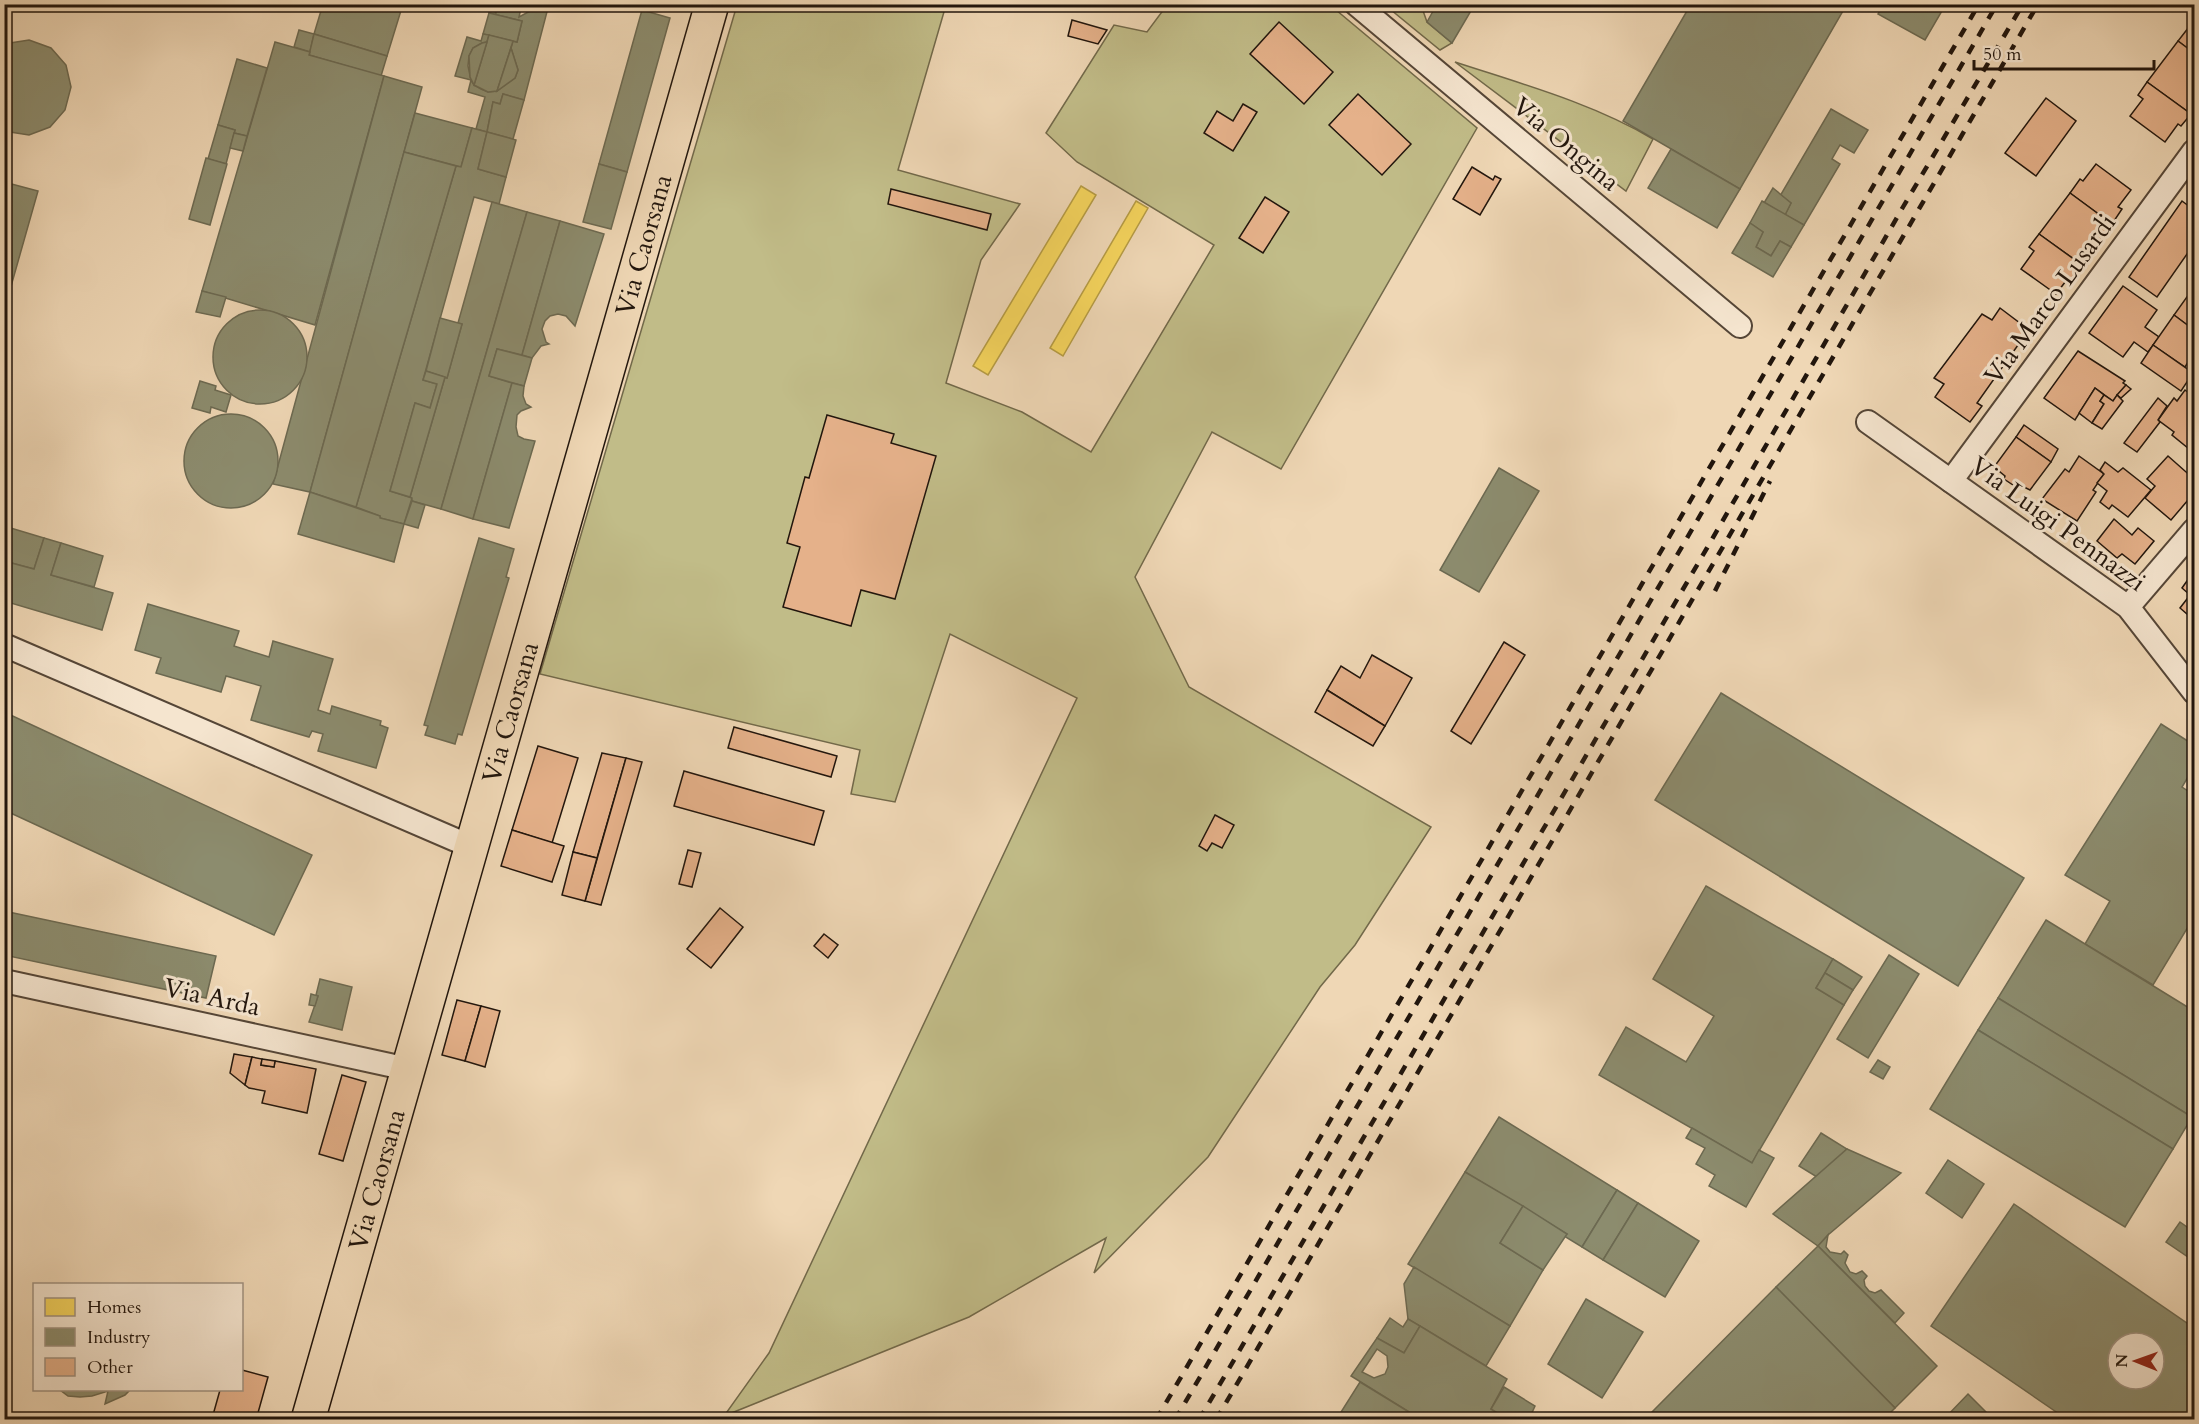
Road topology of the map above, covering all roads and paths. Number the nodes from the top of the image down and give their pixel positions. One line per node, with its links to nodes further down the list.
1 (712, 4): 11 (main road, Via Caorsana)
2 (1356, 4): 4 (street, Via Ongina)
3 (2194, 151): 6 (street, Via Marco Lusardi)
4 (1740, 326)
5 (1868, 422): 6 (street, Via Luigi Pennazzi)
6 (1951, 481): 8 (street, Via Luigi Pennazzi)
7 (2194, 530): 8 (street)
8 (2128, 607): 10 (street, Via Luigi Pennazzi)
9 (4, 645): 11 (street)
10 (2194, 692)
11 (472, 847): 13 (main road, Via Caorsana)
12 (4, 981): 13 (street, Via Arda)
13 (408, 1070): 14 (main road, Via Caorsana)
14 (308, 1419)

